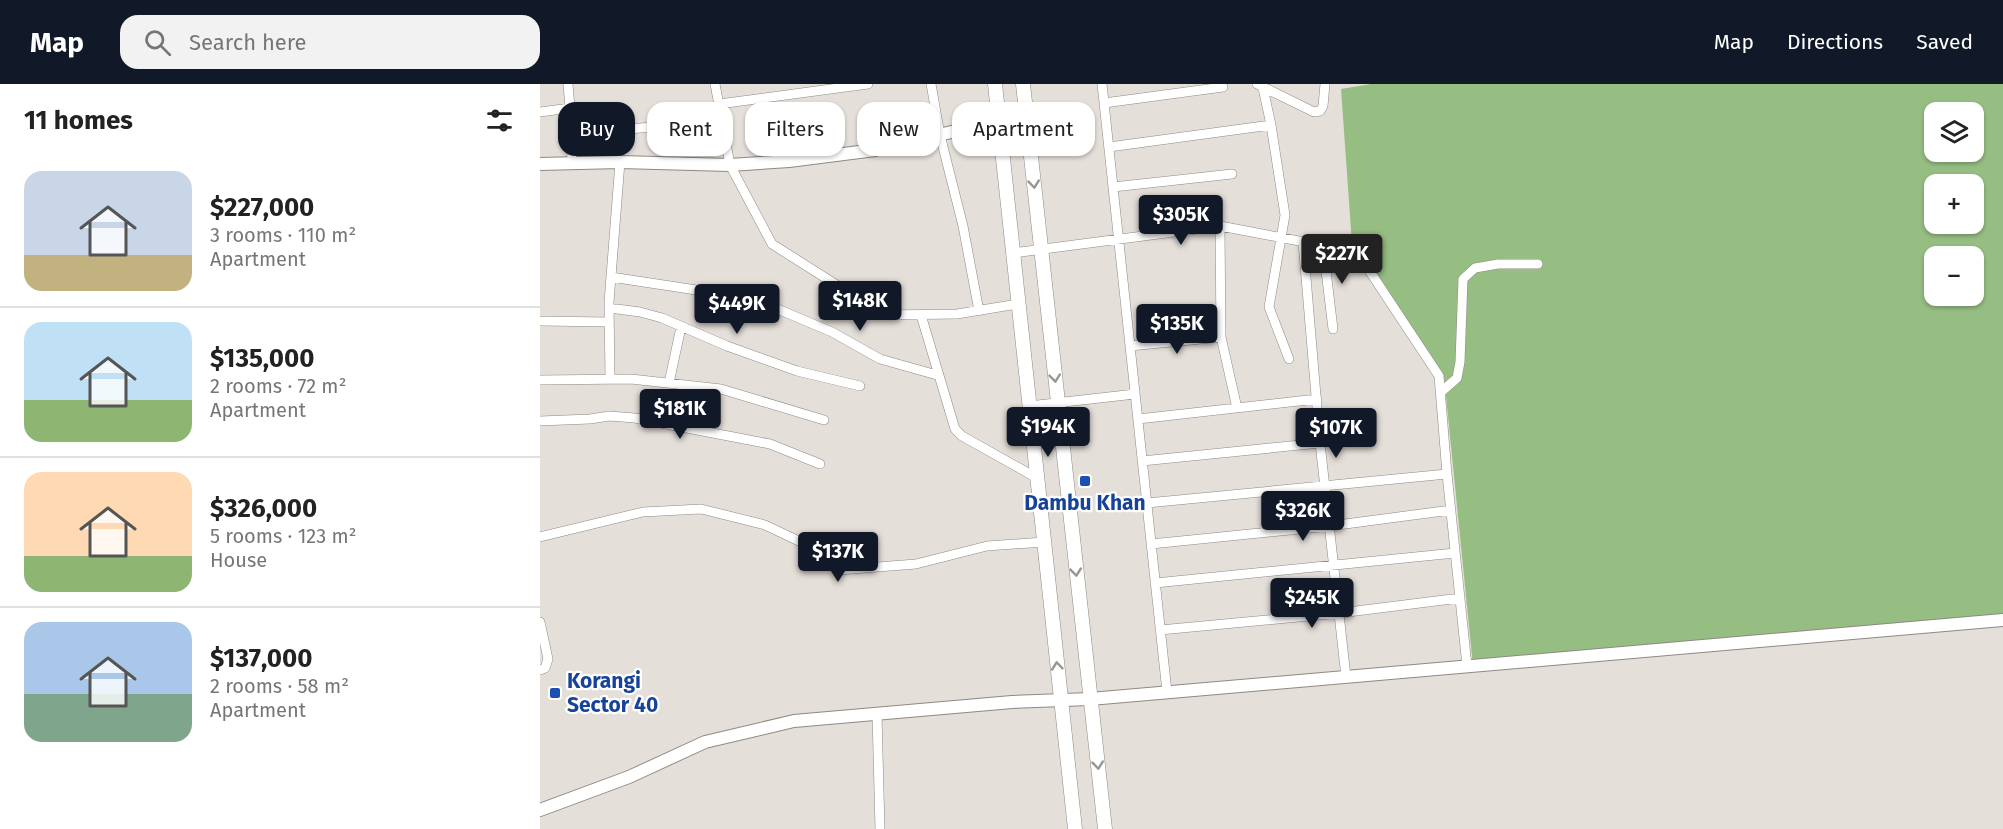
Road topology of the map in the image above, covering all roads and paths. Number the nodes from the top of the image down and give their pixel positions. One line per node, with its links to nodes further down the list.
1 (568, 84): 11 (street)
2 (714, 84): 12 (street)
3 (868, 84): 13 (street)
4 (931, 84): 14 (street)
5 (995, 84): 15 (main road)
6 (1023, 84): 38 (main road, one-way to 38)
7 (1102, 84): 16 (street)
8 (1325, 84): 9 (street)
9 (1260, 86): 19 (street)
10 (1223, 87): 16 (street)
11 (570, 102)
12 (718, 102)
13 (733, 102)
14 (934, 102)
15 (997, 102)
16 (1104, 103): 22 (street)
17 (558, 110): 18 (street)
18 (540, 112)
19 (1271, 125): 22 (street); 34 (street)
20 (952, 133): 21 (street)
21 (940, 135): 46 (street)
22 (1109, 147): 32 (street)
23 (857, 152): 30 (street)
24 (572, 156): 29 (street)
25 (728, 156): 30 (street)
26 (1002, 156): 39 (main road)
27 (620, 162): 29 (street); 30 (street); 41 (street)
28 (540, 164): 29 (street)
29 (572, 164)
30 (730, 165): 47 (street)
31 (1232, 174): 32 (street)
32 (1113, 187): 35 (street)
33 (1220, 226): 34 (street); 35 (street); 52 (street)
34 (1281, 238): 36 (street); 54 (street)
35 (1119, 241): 38 (street); 53 (street)
36 (1303, 242): 37 (street); 62 (street)
37 (1323, 246): 51 (street); 60 (street)
38 (1041, 250): 39 (street); 63 (main road, one-way to 63)
39 (1013, 253): 42 (main road)
40 (1538, 264): 60 (street)
41 (611, 277): 43 (street); 44 (street)
42 (1018, 304): 46 (street); 64 (main road)
43 (748, 307)
44 (609, 308): 49 (street); 50 (street)
45 (776, 308): 55 (street)
46 (980, 311): 47 (street)
47 (921, 315): 55 (street)
48 (540, 321): 49 (street)
49 (609, 322): 56 (street)
50 (681, 327): 58 (street); 59 (street)
51 (1333, 328)
52 (1221, 337): 53 (street); 65 (street)
53 (1130, 346): 61 (street)
54 (1289, 359)
55 (937, 375): 73 (street)
56 (610, 379): 57 (street); 58 (street)
57 (540, 380)
58 (669, 383): 67 (street)
59 (860, 386)
60 (1441, 392): 72 (street)
61 (1135, 394): 63 (street); 66 (street)
62 (1317, 399): 65 (street); 69 (street)
63 (1058, 403): 64 (street); 93 (main road, one-way to 93)
64 (1029, 405): 73 (main road)
65 (1237, 408): 66 (street)
66 (1138, 418): 70 (street)
67 (824, 420)
68 (540, 421): 71 (street)
69 (1320, 443): 70 (street); 74 (street)
70 (1142, 461): 75 (street)
71 (820, 464)
72 (1447, 474): 74 (street); 76 (street)
73 (1037, 478): 79 (main road)
74 (1325, 486): 75 (street); 77 (street)
75 (1147, 503): 80 (street)
76 (1451, 510): 77 (street); 81 (street)
77 (1330, 526): 80 (street); 82 (street)
78 (540, 537): 79 (street)
79 (1044, 542): 94 (main road, one-way to 79)
80 (1151, 544): 83 (street)
81 (1455, 554): 82 (street); 84 (street)
82 (1335, 565): 83 (street); 85 (street)
83 (1155, 583): 88 (street)
84 (1460, 598): 85 (street); 89 (street)
85 (1340, 613): 88 (street); 91 (street)
86 (2003, 620): 89 (street)
87 (540, 622): 90 (street)
88 (1160, 630): 92 (street)
89 (1467, 666): 91 (street)
90 (540, 670)
91 (1346, 677): 92 (street)
92 (1167, 692): 93 (street)
93 (1090, 699): 94 (street); 99 (main road, one-way to 99)
94 (1061, 700): 95 (street); 98 (main road)
95 (877, 714): 96 (street); 97 (street)
96 (540, 810)
97 (880, 829)
98 (1075, 829)
99 (1105, 829)

